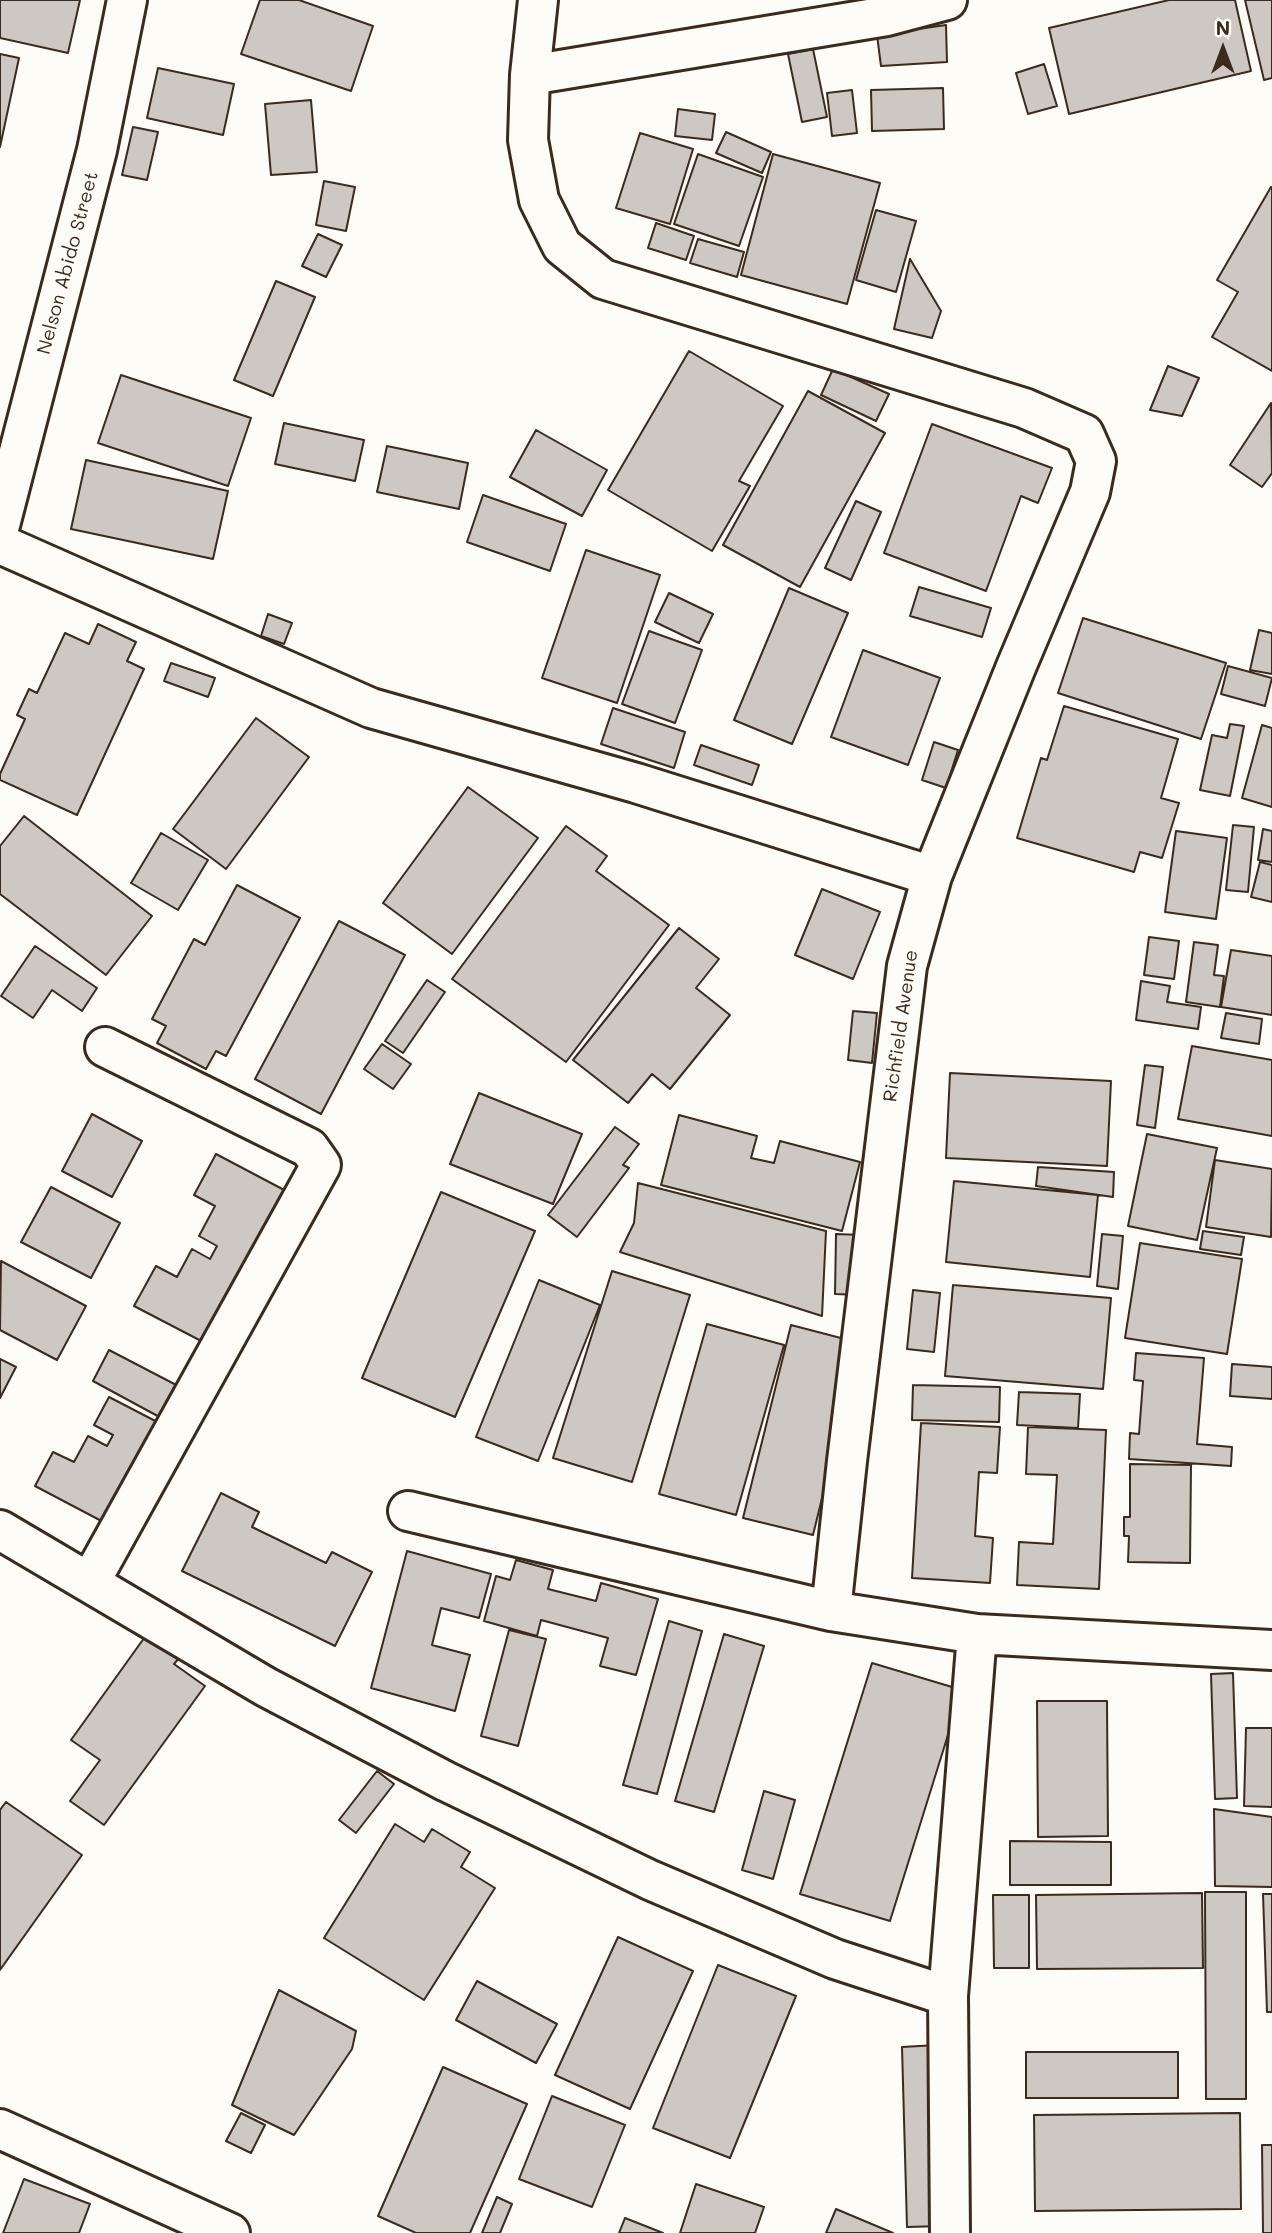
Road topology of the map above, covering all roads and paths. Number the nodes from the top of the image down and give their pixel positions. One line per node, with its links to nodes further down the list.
1 (127, 0): 5 (street, Nelson Abido Street)
2 (538, 0): 4 (street)
3 (947, 0): 4 (street)
4 (530, 75): 7 (street, Richfield Avenue)
5 (0, 525)
6 (0, 544): 7 (street)
7 (932, 876): 12 (street, Richfield Avenue)
8 (105, 1047): 11 (street)
9 (408, 1511): 12 (street)
10 (0, 1530): 11 (street)
11 (90, 1582): 15 (street)
12 (831, 1611): 13 (street)
13 (977, 1634): 14 (street); 15 (street)
14 (1272, 1650)
15 (948, 1996): 18 (street)
16 (0, 2129): 17 (street)
17 (230, 2233)
18 (950, 2233)

